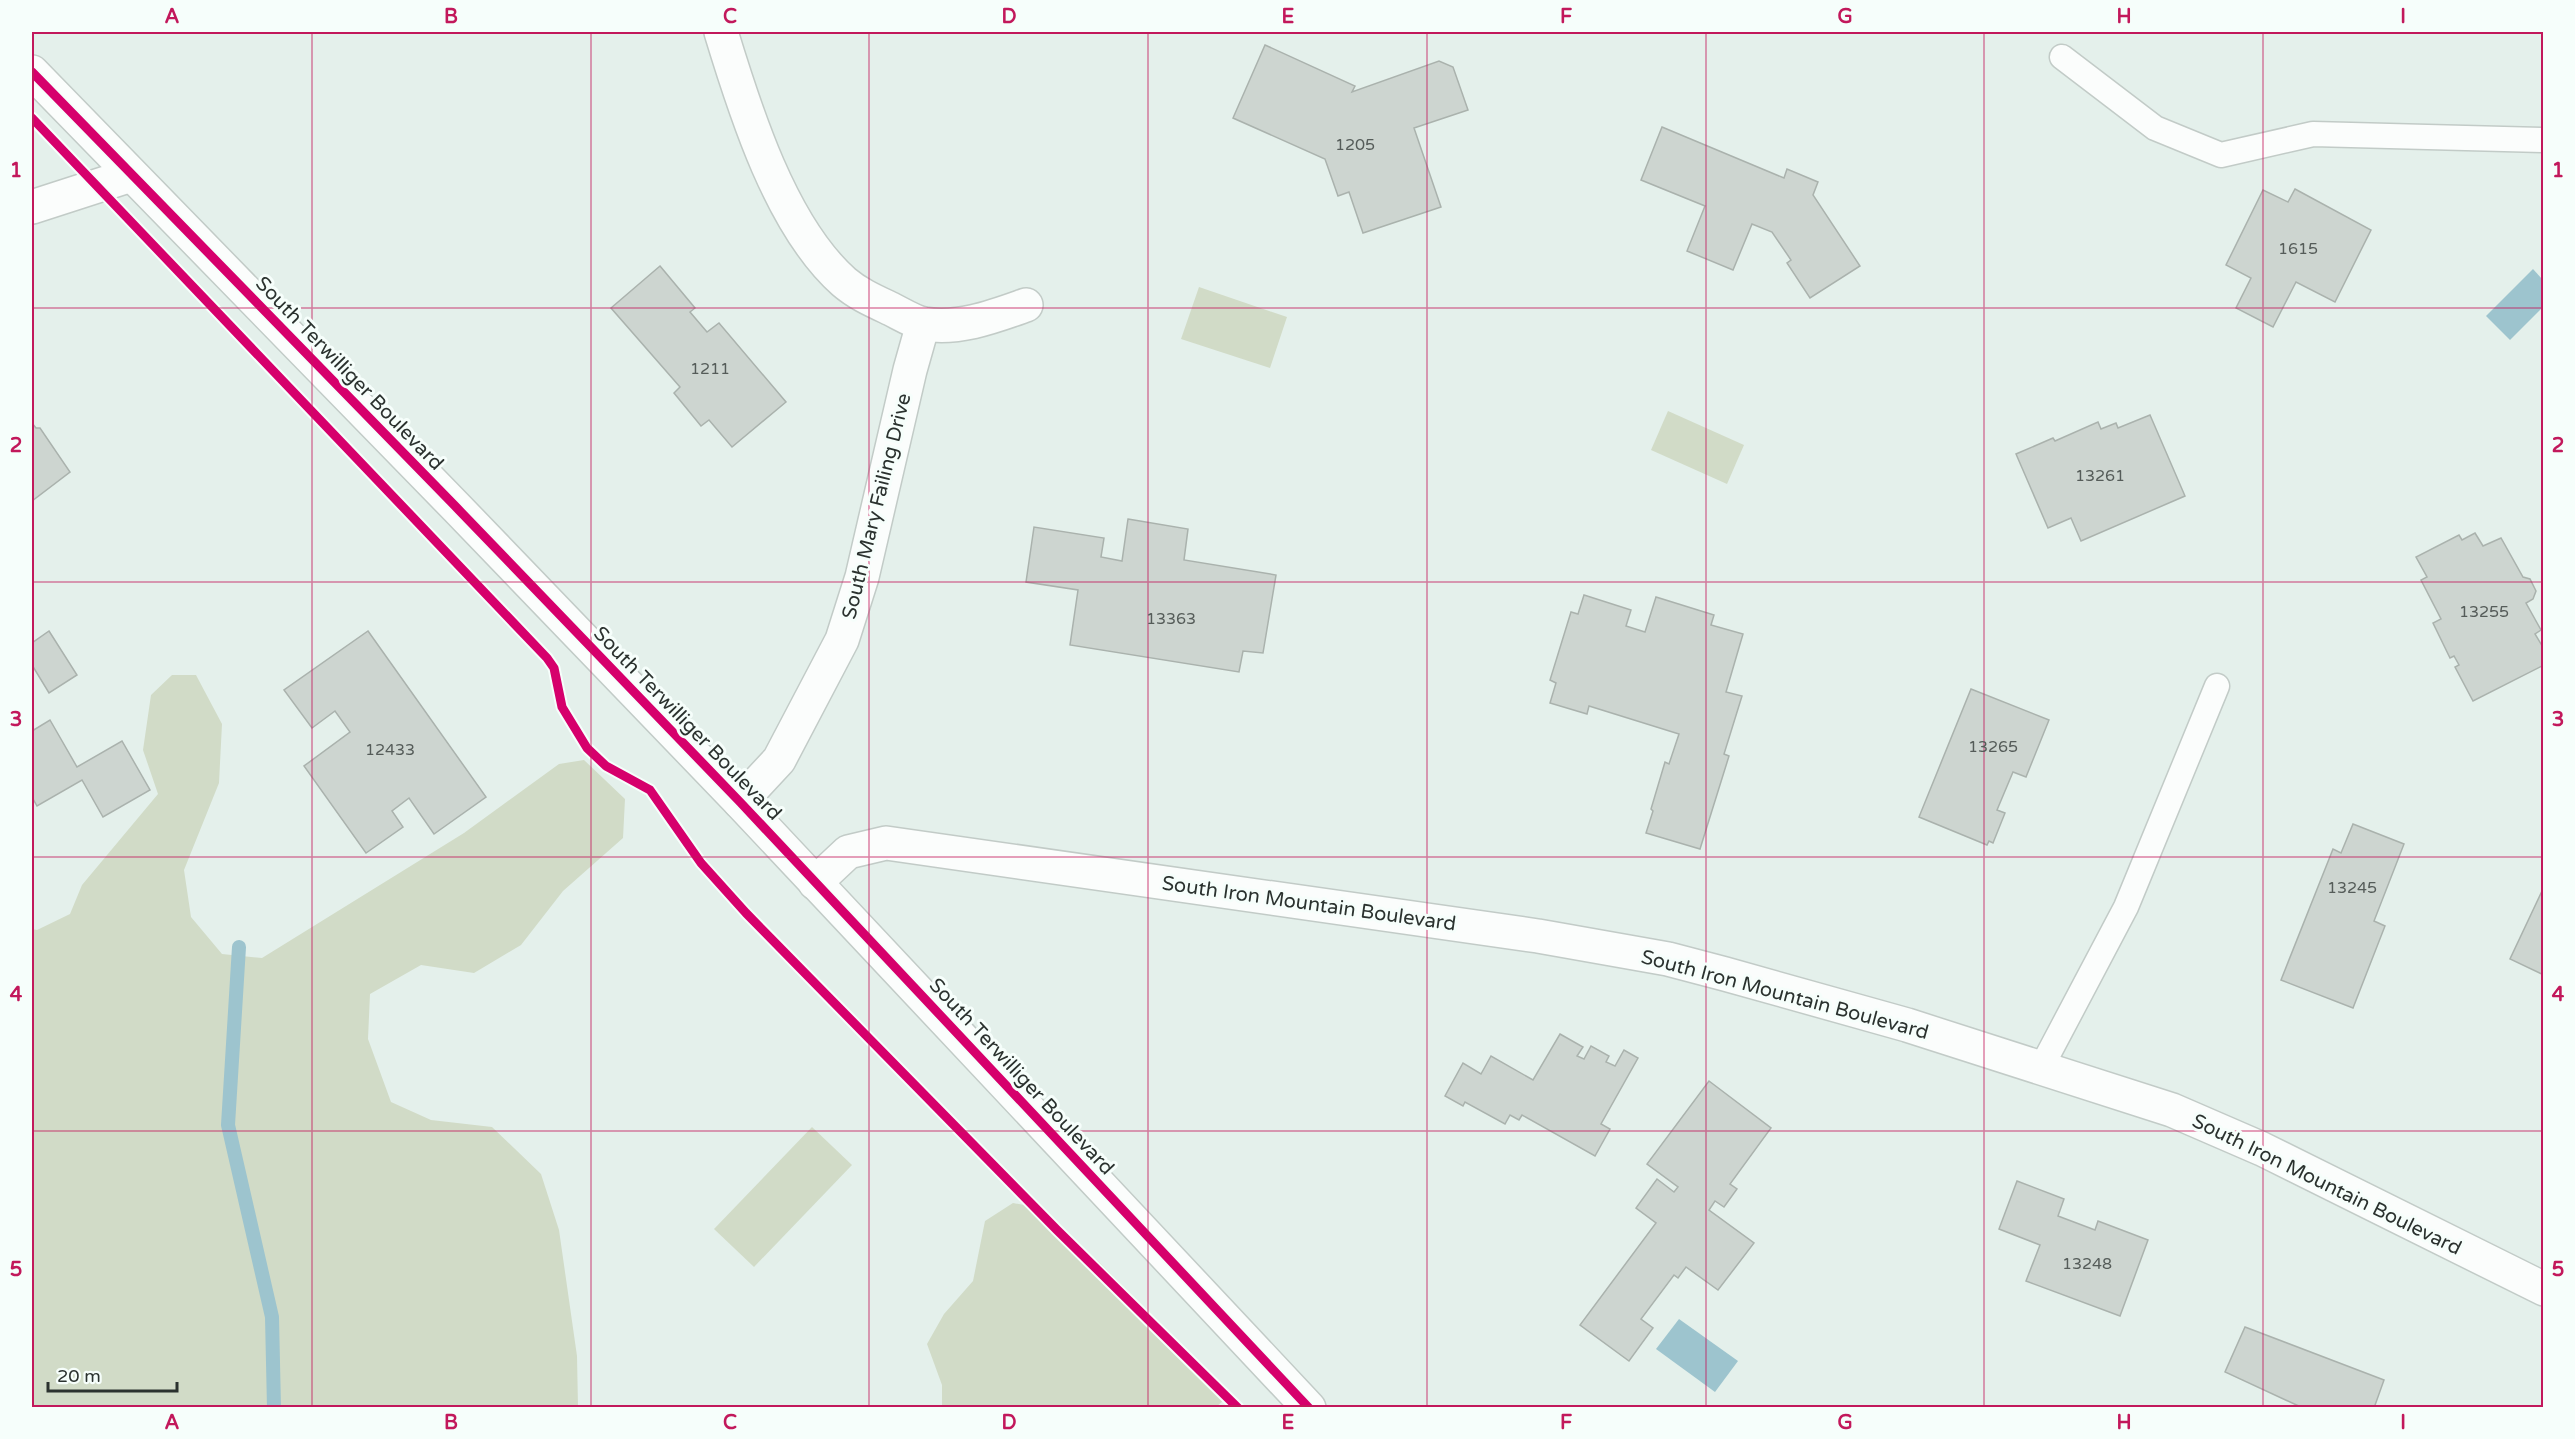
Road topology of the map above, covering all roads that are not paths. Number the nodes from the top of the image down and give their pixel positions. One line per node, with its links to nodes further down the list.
1 (721, 32): 8 (street)
2 (2062, 57): 4 (lane)
3 (32, 72): 5 (street, South Terwilliger Boulevard)
4 (2544, 140)
5 (131, 175): 6 (street); 10 (street, South Terwilliger Boulevard)
6 (32, 207)
7 (1026, 305): 8 (street)
8 (923, 324): 10 (street, South Mary Failing Drive)
9 (2217, 686): 12 (lane)
10 (740, 802): 11 (street, South Terwilliger Boulevard)
11 (815, 883): 12 (street, South Iron Mountain Boulevard); 14 (street, South Terwilliger Boulevard)
12 (2040, 1068): 13 (street, South Iron Mountain Boulevard)
13 (2544, 1289)
14 (1309, 1407)

